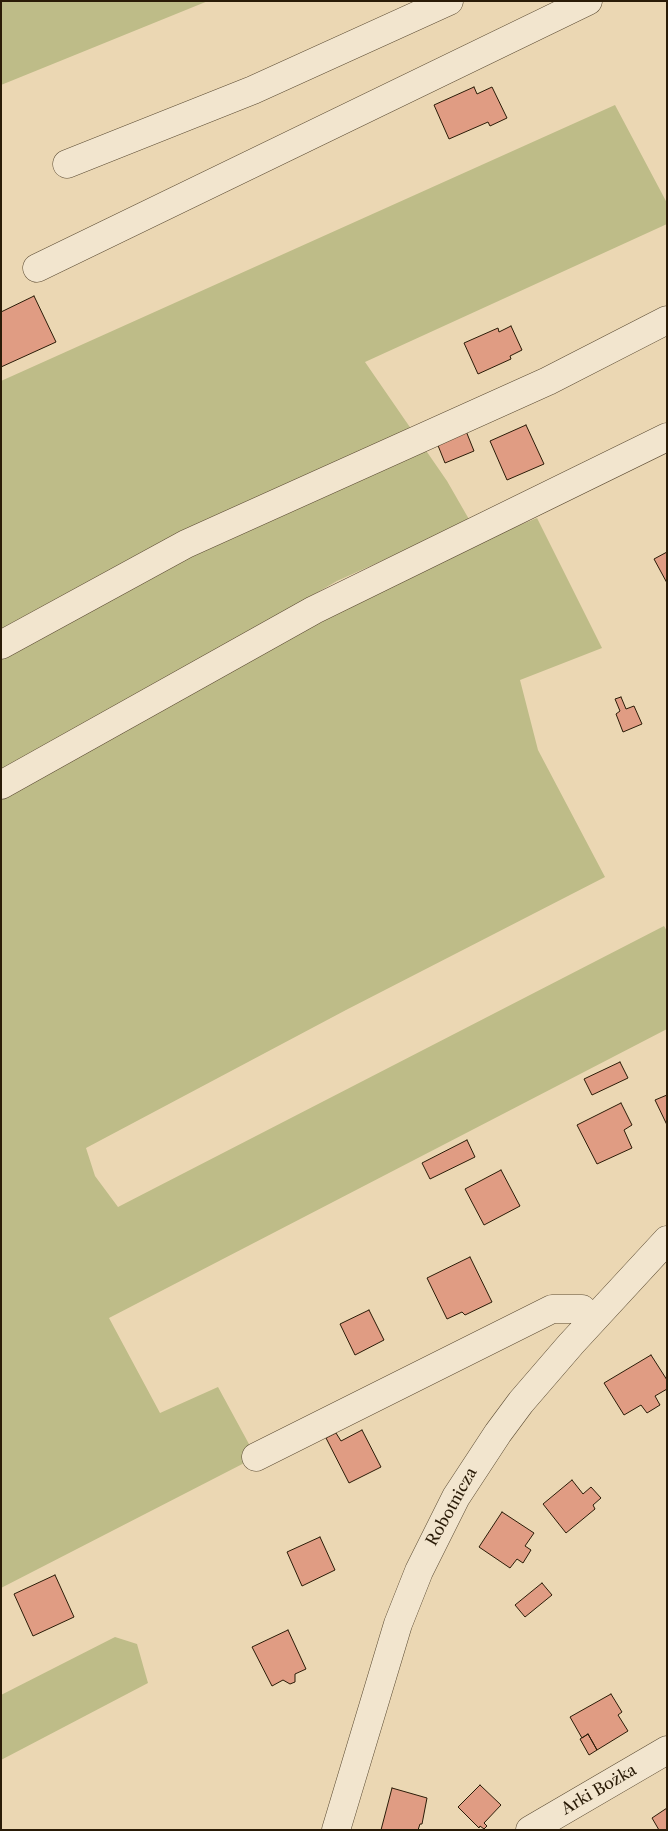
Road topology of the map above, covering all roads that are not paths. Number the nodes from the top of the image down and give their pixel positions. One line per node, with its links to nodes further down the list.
1 (450, 1): 3 (street)
2 (588, 1): 4 (street)
3 (67, 164)
4 (37, 268)
5 (667, 320): 7 (street)
6 (667, 437): 8 (street)
7 (1, 645)
8 (1, 785)
9 (667, 1240): 14 (street, Robotnicza)
10 (582, 1309): 11 (street)
11 (256, 1457)
12 (667, 1750): 13 (street, Arki Bożka)
13 (570, 1820): 15 (street, Arki Bożka)
14 (336, 1830)
15 (530, 1830)

